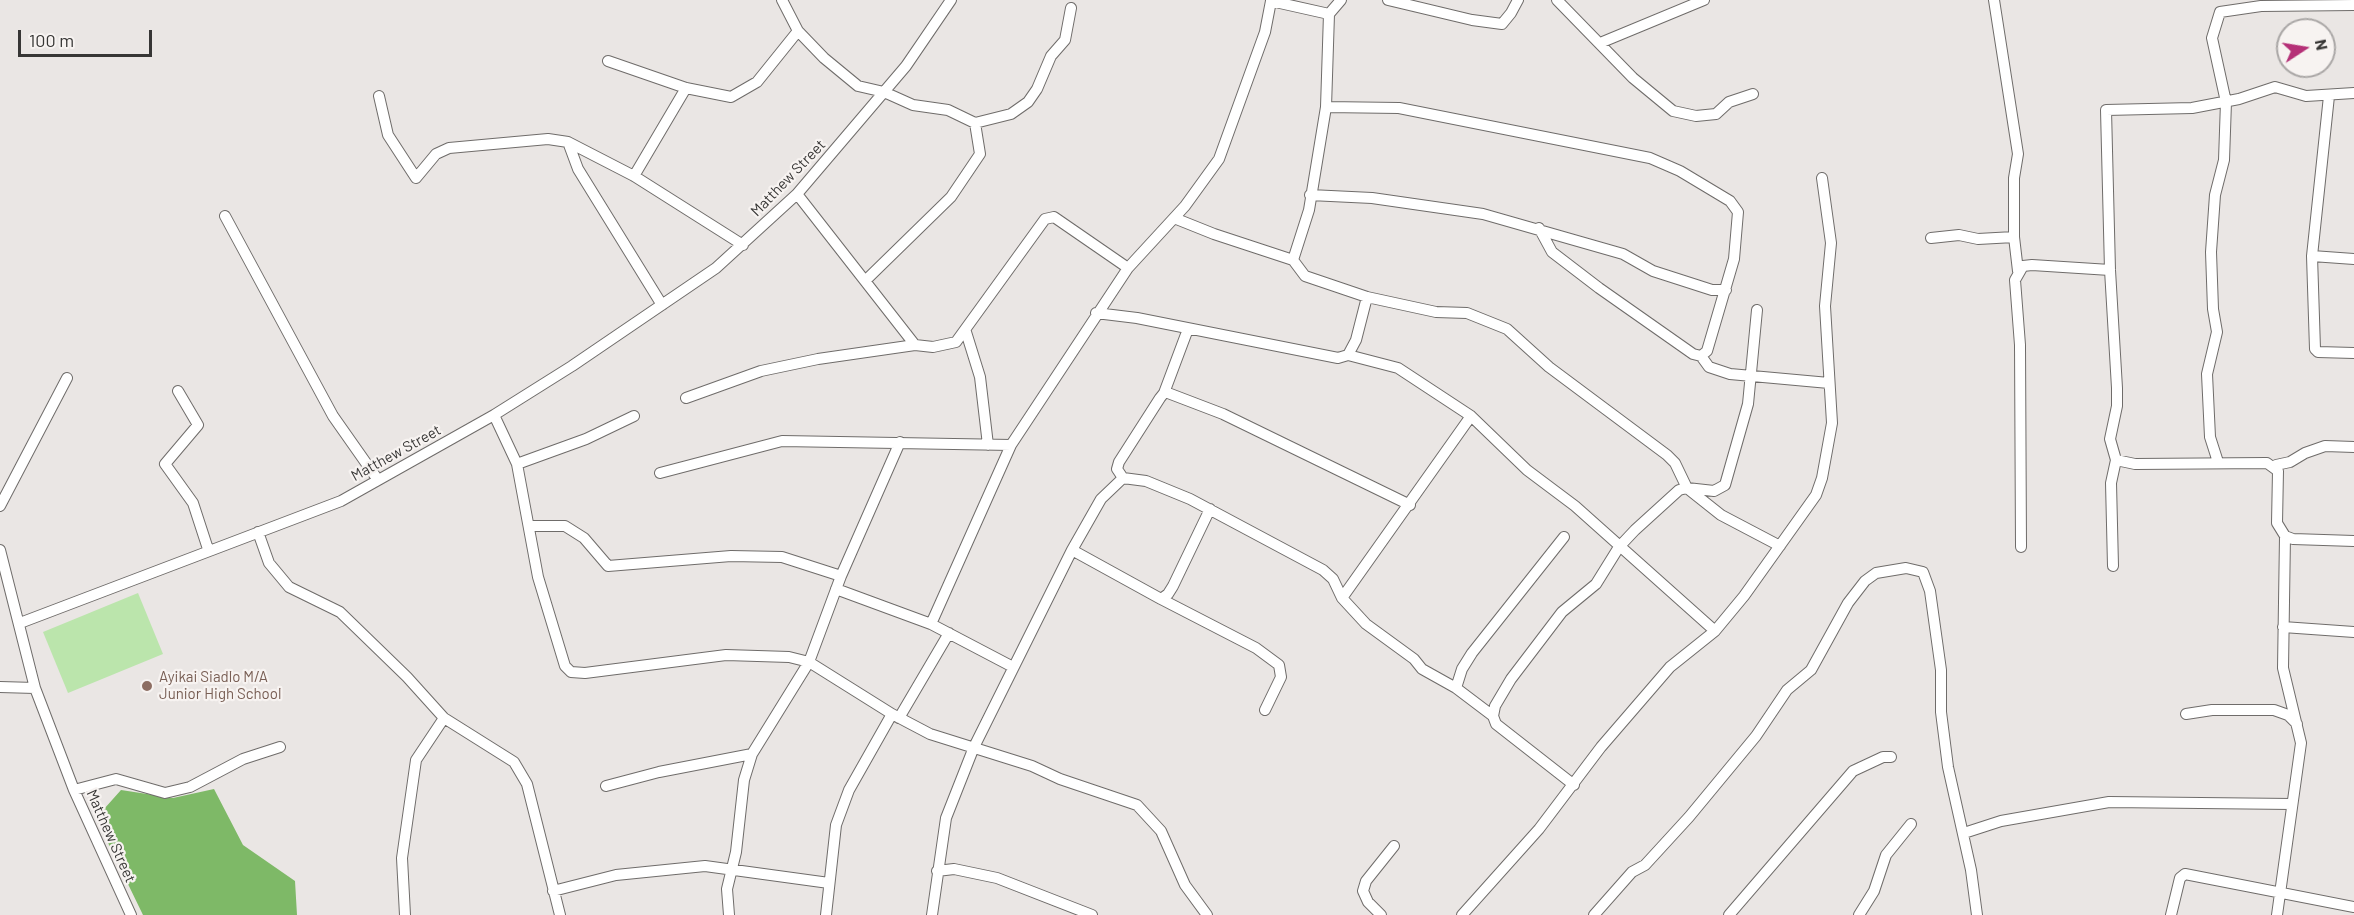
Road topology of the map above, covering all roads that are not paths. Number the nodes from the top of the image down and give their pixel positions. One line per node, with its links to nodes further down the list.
1 (782, 0): 12 (street)
2 (951, 0): 16 (street, Matthew Street)
3 (1341, 0): 11 (street)
4 (1388, 0): 5 (street)
5 (1518, 0)
6 (1557, 0): 13 (street)
7 (1704, 0): 13 (street)
8 (1994, 0): 32 (street)
9 (2354, 5): 21 (street)
10 (1071, 8): 23 (street)
11 (1329, 14): 22 (street); 30 (street)
12 (798, 31): 15 (street); 16 (street)
13 (1600, 43): 18 (street)
14 (609, 60): 15 (street)
15 (686, 88): 25 (street)
16 (884, 92): 23 (street); 27 (street, Matthew Street)
17 (2354, 93): 20 (street)
18 (1753, 94)
19 (379, 96): 24 (street)
20 (2329, 96): 21 (street); 35 (street)
21 (2226, 102): 39 (street); 67 (street)
22 (1326, 107): 28 (street); 42 (street)
23 (975, 123): 41 (street)
24 (568, 142): 25 (street); 44 (street)
25 (634, 176): 34 (street)
26 (1822, 178): 55 (street)
27 (797, 194): 34 (street, Matthew Street); 41 (street)
28 (1310, 195): 31 (street); 37 (street)
29 (225, 216): 72 (street)
30 (1174, 218): 37 (street); 38 (street)
31 (1539, 228): 42 (street); 52 (street)
32 (2014, 237): 33 (street); 40 (street)
33 (1931, 238)
34 (743, 244): 44 (street, Matthew Street)
35 (2312, 256): 36 (street); 50 (street)
36 (2354, 259)
37 (1293, 260): 43 (street)
38 (1128, 267): 46 (street); 48 (street)
39 (2110, 270): 40 (street); 66 (street)
40 (2019, 271): 84 (street)
41 (866, 279): 49 (street)
42 (1726, 290): 52 (street)
43 (1367, 297): 51 (street); 73 (street)
44 (662, 305): 59 (street, Matthew Street)
45 (1757, 310): 53 (street)
46 (1096, 313): 47 (street); 64 (street)
47 (1188, 329): 51 (street); 57 (street)
48 (966, 332): 49 (street); 63 (street)
49 (915, 345): 58 (street)
50 (2354, 353)
51 (1348, 355): 61 (street)
52 (1701, 356): 53 (street)
53 (1750, 376): 55 (street); 73 (street)
54 (67, 378): 75 (street)
55 (1829, 383): 82 (street)
56 (178, 392): 85 (street)
57 (1164, 393): 71 (street); 74 (street)
58 (686, 398)
59 (494, 415): 68 (street); 72 (street, Matthew Street)
60 (634, 416): 68 (street)
61 (1472, 416): 74 (street); 83 (street)
62 (900, 442): 63 (street); 70 (street); 89 (street)
63 (988, 445): 64 (street)
64 (1011, 446): 94 (street)
65 (2354, 447): 69 (street)
66 (2116, 460): 67 (street); 88 (street)
67 (2218, 462): 79 (street)
68 (517, 464): 77 (street)
69 (2276, 465)
70 (660, 474)
71 (1123, 478): 76 (street); 87 (street)
72 (378, 480): 78 (street, Matthew Street)
73 (1687, 488): 82 (street); 83 (street)
74 (1410, 505): 92 (street)
75 (0, 506)
76 (1210, 509): 91 (street); 92 (street)
77 (529, 526): 89 (street); 99 (street)
78 (258, 532): 85 (street, Matthew Street); 108 (street)
79 (2285, 536): 81 (street); 95 (street)
80 (1564, 537): 103 (street)
81 (2354, 541)
82 (1780, 546): 96 (street)
83 (1619, 547): 96 (street); 107 (street)
84 (2021, 547)
85 (208, 549): 93 (street, Matthew Street)
86 (0, 550): 93 (street)
87 (1072, 550): 91 (street); 100 (street)
88 (2113, 566)
89 (841, 576): 90 (street)
90 (836, 589): 94 (street); 99 (street)
91 (1161, 598): 104 (street)
92 (1342, 598): 103 (street)
93 (20, 622): 102 (street, Matthew Street)
94 (931, 624): 98 (street)
95 (2283, 627): 97 (street); 109 (street)
96 (1716, 631): 114 (street)
97 (2354, 632)
98 (949, 633): 100 (street); 106 (street)
99 (809, 662): 106 (street); 112 (street)
100 (1013, 667): 111 (street)
101 (0, 687): 102 (street)
102 (35, 688): 116 (street, Matthew Street)
103 (1456, 688): 107 (street)
104 (1265, 710)
105 (2186, 714): 109 (street)
106 (896, 716): 111 (street); 123 (street)
107 (1493, 716): 114 (street)
108 (444, 718): 124 (street); 128 (street)
109 (2299, 726): 117 (street)
110 (280, 747): 116 (street)
111 (974, 747): 122 (street); 134 (street)
112 (752, 754): 115 (street); 121 (street)
113 (1891, 757): 138 (street)
114 (1574, 785): 136 (street)
115 (606, 786)
116 (74, 789): 127 (street, Matthew Street)
117 (2292, 804): 119 (street); 125 (street)
118 (1911, 824): 139 (street)
119 (1964, 833): 137 (street); 140 (street)
120 (1394, 846): 135 (street)
121 (731, 868): 123 (street); 124 (street); 130 (street)
122 (938, 871): 132 (street); 133 (street)
123 (829, 883): 131 (street)
124 (553, 891): 129 (street)
125 (2279, 891): 126 (street); 141 (street); 142 (street)
126 (2354, 907)
127 (131, 915)
128 (405, 915)
129 (560, 915)
130 (729, 915)
131 (826, 915)
132 (932, 915)
133 (1092, 915)
134 (1207, 915)
135 (1381, 915)
136 (1462, 915)
137 (1594, 915)
138 (1729, 915)
139 (1858, 915)
140 (1977, 915)
141 (2171, 915)
142 (2277, 915)

